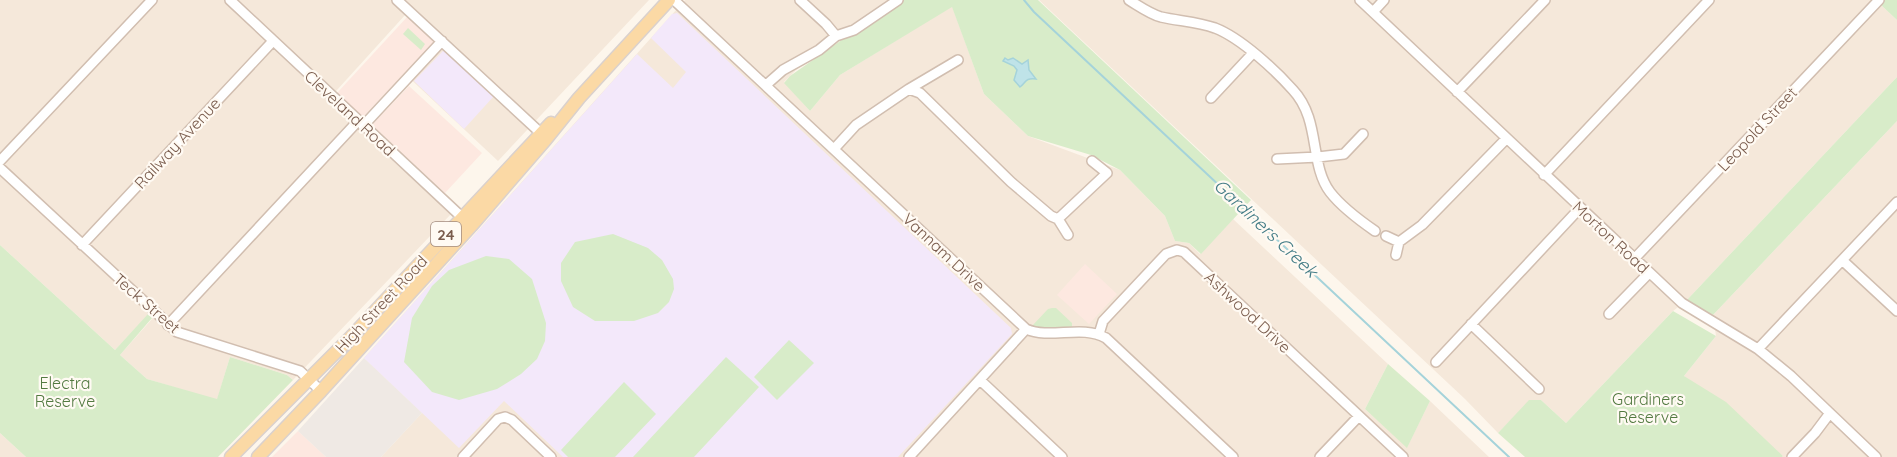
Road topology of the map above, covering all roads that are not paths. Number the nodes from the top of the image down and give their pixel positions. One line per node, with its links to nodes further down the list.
1 (152, 0): 31 (street)
2 (230, 0): 16 (street, Cleveland Road)
3 (397, 0): 17 (street)
4 (669, 0): 26 (main road, High Street Road / 24)
5 (674, 0): 20 (street, Vannam Drive)
6 (800, 0): 15 (street)
7 (898, 0): 15 (street)
8 (1360, 0): 14 (street, Morton Road)
9 (1384, 0): 14 (street)
10 (1545, 0): 22 (street)
11 (1709, 0): 34 (street)
12 (1879, 0): 45 (street, Leopold Street)
13 (1133, 1): 18 (street)
14 (1373, 12): 22 (street, Morton Road)
15 (836, 36): 20 (street)
16 (273, 41): 24 (street, Cleveland Road); 43 (street, Railway Avenue)
17 (442, 41): 24 (street); 26 (street)
18 (1253, 53): 23 (street); 29 (street)
19 (958, 60): 21 (street)
20 (766, 85): 28 (street, Vannam Drive)
21 (909, 89): 28 (street); 37 (street)
22 (1457, 92): 27 (street, Morton Road)
23 (1211, 98)
24 (361, 123): 38 (street, Cleveland Road); 51 (street)
25 (1363, 134): 29 (street)
26 (543, 136): 38 (main road, High Street Road / 24)
27 (1506, 139): 34 (street, Morton Road); 42 (street)
28 (834, 149): 52 (street, Vannam Drive)
29 (1318, 157): 30 (street); 39 (street)
30 (1277, 159)
31 (0, 161)
32 (1092, 161): 37 (street)
33 (0, 168): 43 (street, Teck Street)
34 (1544, 175): 36 (street, Morton Road)
35 (1897, 202): 46 (street)
36 (1580, 208): 45 (street, Morton Road); 50 (street)
37 (1058, 219): 40 (street)
38 (466, 222): 56 (main road, High Street Road / 24); 59 (main road, High Street Road / 24)
39 (1375, 231)
40 (1068, 235)
41 (1386, 236): 42 (street)
42 (1398, 242): 44 (street)
43 (82, 245): 51 (street, Teck Street)
44 (1396, 255)
45 (1634, 259): 47 (street, Morton Road)
46 (1842, 260): 48 (street); 54 (street)
47 (1649, 273): 49 (street); 54 (street, Morton Road)
48 (1897, 311)
49 (1609, 314)
50 (1471, 324): 55 (street); 58 (street)
51 (168, 325): 56 (street, Teck Street)
52 (1026, 330): 53 (street); 57 (street)
53 (1099, 334): 61 (street, Ashwood Drive); 68 (street)
54 (1758, 349): 60 (street, Morton Road)
55 (1436, 362)
56 (309, 378): 59 (street, Teck Street); 62 (main road, High Street Road / 24)
57 (980, 380): 66 (street); 67 (street)
58 (1539, 389)
59 (321, 391): 63 (main road, High Street Road / 24)
60 (1832, 415): 71 (street); 72 (street, Morton Road)
61 (1359, 416): 69 (street); 70 (street, Ashwood Drive)
62 (231, 457)
63 (258, 457)
64 (463, 457): 65 (street)
65 (551, 457)
66 (909, 457)
67 (1062, 457)
68 (1233, 457)
69 (1320, 457)
70 (1403, 457)
71 (1792, 457)
72 (1876, 457)

